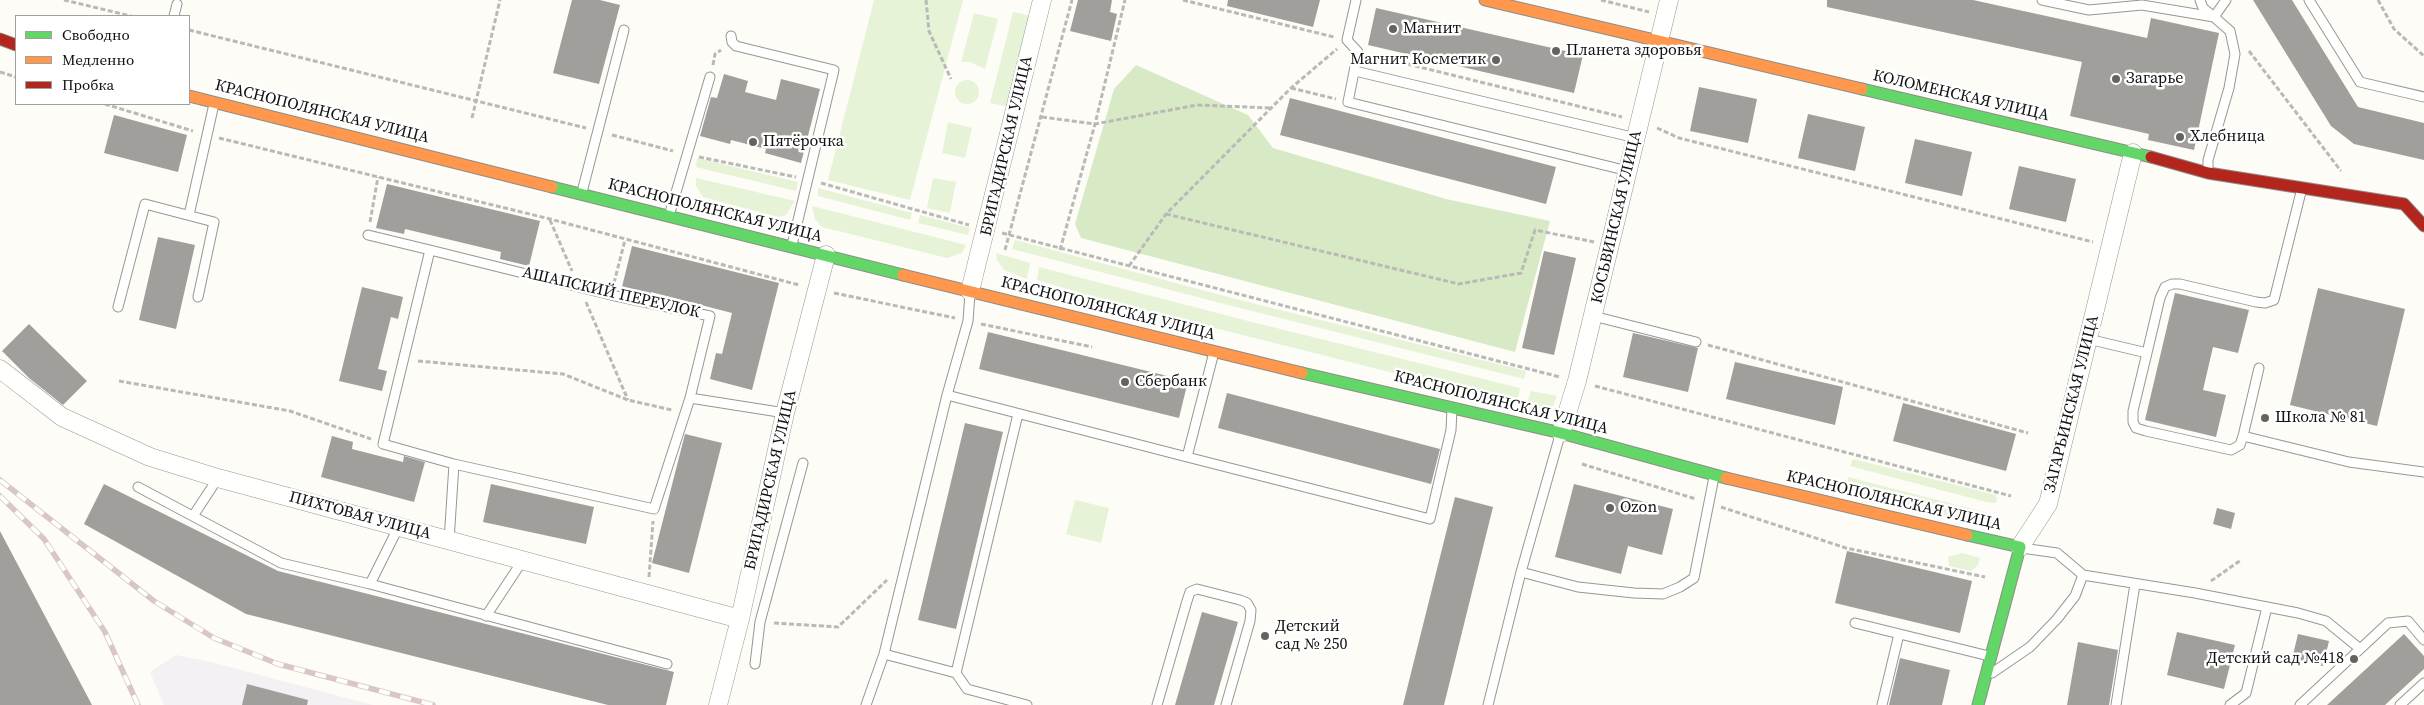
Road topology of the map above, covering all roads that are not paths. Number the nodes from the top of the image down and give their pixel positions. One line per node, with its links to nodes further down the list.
1 (1042, 0): 35 (street, БРИГАДИРСКАЯ УЛИЦА)
2 (1356, 0): 17 (lane)
3 (1485, 0): 15 (main road, КОЛОМЕНСКАЯ УЛИЦА)
4 (2042, 0): 11 (lane)
5 (2200, 0): 11 (lane)
6 (2226, 0): 11 (lane)
7 (2309, 0): 20 (lane)
8 (177, 4): 10 (lane)
9 (1667, 8): 15 (street, КОСЬВИНСКАЯ УЛИЦА)
10 (174, 15)
11 (2214, 17): 25 (lane)
12 (624, 30): 27 (lane)
13 (732, 39): 32 (lane)
14 (0, 40): 16 (main road)
15 (1659, 42): 22 (street, КОСЬВИНСКАЯ УЛИЦА); 23 (main road, КОЛОМЕНСКАЯ УЛИЦА)
16 (15, 44)
17 (1355, 71): 22 (lane); 24 (lane)
18 (710, 77): 29 (lane)
19 (190, 96): 21 (main road, КРАСНОПОЛЯНСКАЯ УЛИЦА)
20 (2424, 97)
21 (215, 102): 27 (main road, КРАСНОПОЛЯНСКАЯ УЛИЦА); 28 (lane)
22 (1638, 129): 24 (street, КОСЬВИНСКАЯ УЛИЦА)
23 (2133, 153): 25 (main road, КОЛОМЕНСКАЯ УЛИЦА); 39 (street, ЗАГАРЬИНСКАЯ УЛИЦА)
24 (1628, 171): 38 (street, КОСЬВИНСКАЯ УЛИЦА)
25 (2208, 173): 26 (main road, КОЛОМЕНСКАЯ УЛИЦА)
26 (2302, 188): 30 (main road, КОЛОМЕНСКАЯ УЛИЦА); 41 (lane)
27 (582, 194): 29 (main road, КРАСНОПОЛЯНСКАЯ УЛИЦА)
28 (189, 216): 36 (lane); 37 (lane)
29 (668, 216): 32 (main road, КРАСНОПОЛЯНСКАЯ УЛИЦА)
30 (2424, 226)
31 (368, 235): 33 (lane, АШАПСКИЙ ПЕРЕУЛОК)
32 (792, 247): 34 (main road, КРАСНОПОЛЯНСКАЯ УЛИЦА)
33 (430, 250): 46 (lane, АШАПСКИЙ ПЕРЕУЛОК); 53 (lane)
34 (826, 255): 35 (main road, КРАСНОПОЛЯНСКАЯ УЛИЦА); 48 (street, БРИГАДИРСКАЯ УЛИЦА)
35 (970, 291): 42 (main road, КРАСНОПОЛЯНСКАЯ УЛИЦА); 45 (lane)
36 (198, 297)
37 (118, 307)
38 (1593, 316): 40 (lane); 50 (street, КОСЬВИНСКАЯ УЛИЦА)
39 (2088, 339): 41 (lane); 62 (street, ЗАГАРЬИНСКАЯ УЛИЦА)
40 (1696, 342)
41 (2147, 352): 51 (lane)
42 (1214, 353): 47 (main road, КРАСНОПОЛЯНСКАЯ УЛИЦА); 52 (lane)
43 (2259, 368): 51 (lane)
44 (0, 369): 57 (street, ПИХТОВАЯ УЛИЦА)
45 (947, 395): 49 (lane); 76 (lane)
46 (690, 398): 48 (lane); 53 (lane, АШАПСКИЙ ПЕРЕУЛОК)
47 (1452, 407): 50 (main road, КРАСНОПОЛЯНСКАЯ УЛИЦА); 52 (lane)
48 (785, 413): 70 (street, БРИГАДИРСКАЯ УЛИЦА)
49 (1018, 414): 52 (lane); 80 (lane)
50 (1561, 433): 56 (main road, КРАСНОПОЛЯНСКАЯ УЛИЦА); 64 (lane)
51 (2243, 436): 55 (lane)
52 (1187, 457)
53 (454, 464): 61 (lane)
54 (803, 464): 71 (lane)
55 (2424, 472)
56 (1714, 475): 62 (main road, КРАСНОПОЛЯНСКАЯ УЛИЦА); 64 (lane)
57 (218, 478): 59 (lane); 60 (street, ПИХТОВАЯ УЛИЦА)
58 (138, 487): 59 (lane)
59 (194, 516): 66 (lane)
60 (399, 526): 61 (street, ПИХТОВАЯ УЛИЦА); 66 (lane)
61 (449, 541): 63 (street, ПИХТОВАЯ УЛИЦА)
62 (2020, 547): 65 (lane); 77 (main road, ЗАГАРЬИНСКАЯ УЛИЦА)
63 (523, 559): 69 (lane); 70 (street, ПИХТОВАЯ УЛИЦА)
64 (1521, 572): 88 (lane)
65 (2083, 575): 67 (lane); 81 (lane)
66 (370, 584): 69 (lane)
67 (2135, 584): 68 (lane); 91 (lane)
68 (2268, 607): 75 (lane); 92 (lane)
69 (486, 616): 78 (lane)
70 (740, 619): 71 (lane); 83 (street, БРИГАДИРСКАЯ УЛИЦА)
71 (760, 622): 79 (lane)
72 (1855, 623): 73 (lane)
73 (1899, 634): 77 (lane); 89 (lane)
74 (2424, 640): 75 (lane)
75 (2359, 648): 93 (lane)
76 (884, 654): 80 (lane); 84 (lane)
77 (1991, 657): 81 (main road, ЗАГАРЬИНСКАЯ УЛИЦА)
78 (666, 664)
79 (755, 664)
80 (956, 672): 85 (lane)
81 (1986, 677): 90 (main road, ЗАГАРЬИНСКАЯ УЛИЦА)
82 (2424, 683): 94 (lane)
83 (718, 705)
84 (866, 705)
85 (1026, 705)
86 (1157, 705): 87 (lane)
87 (1226, 705)
88 (1488, 705)
89 (1882, 705)
90 (1978, 705)
91 (2116, 705)
92 (2230, 705)
93 (2300, 705)
94 (2400, 705)

